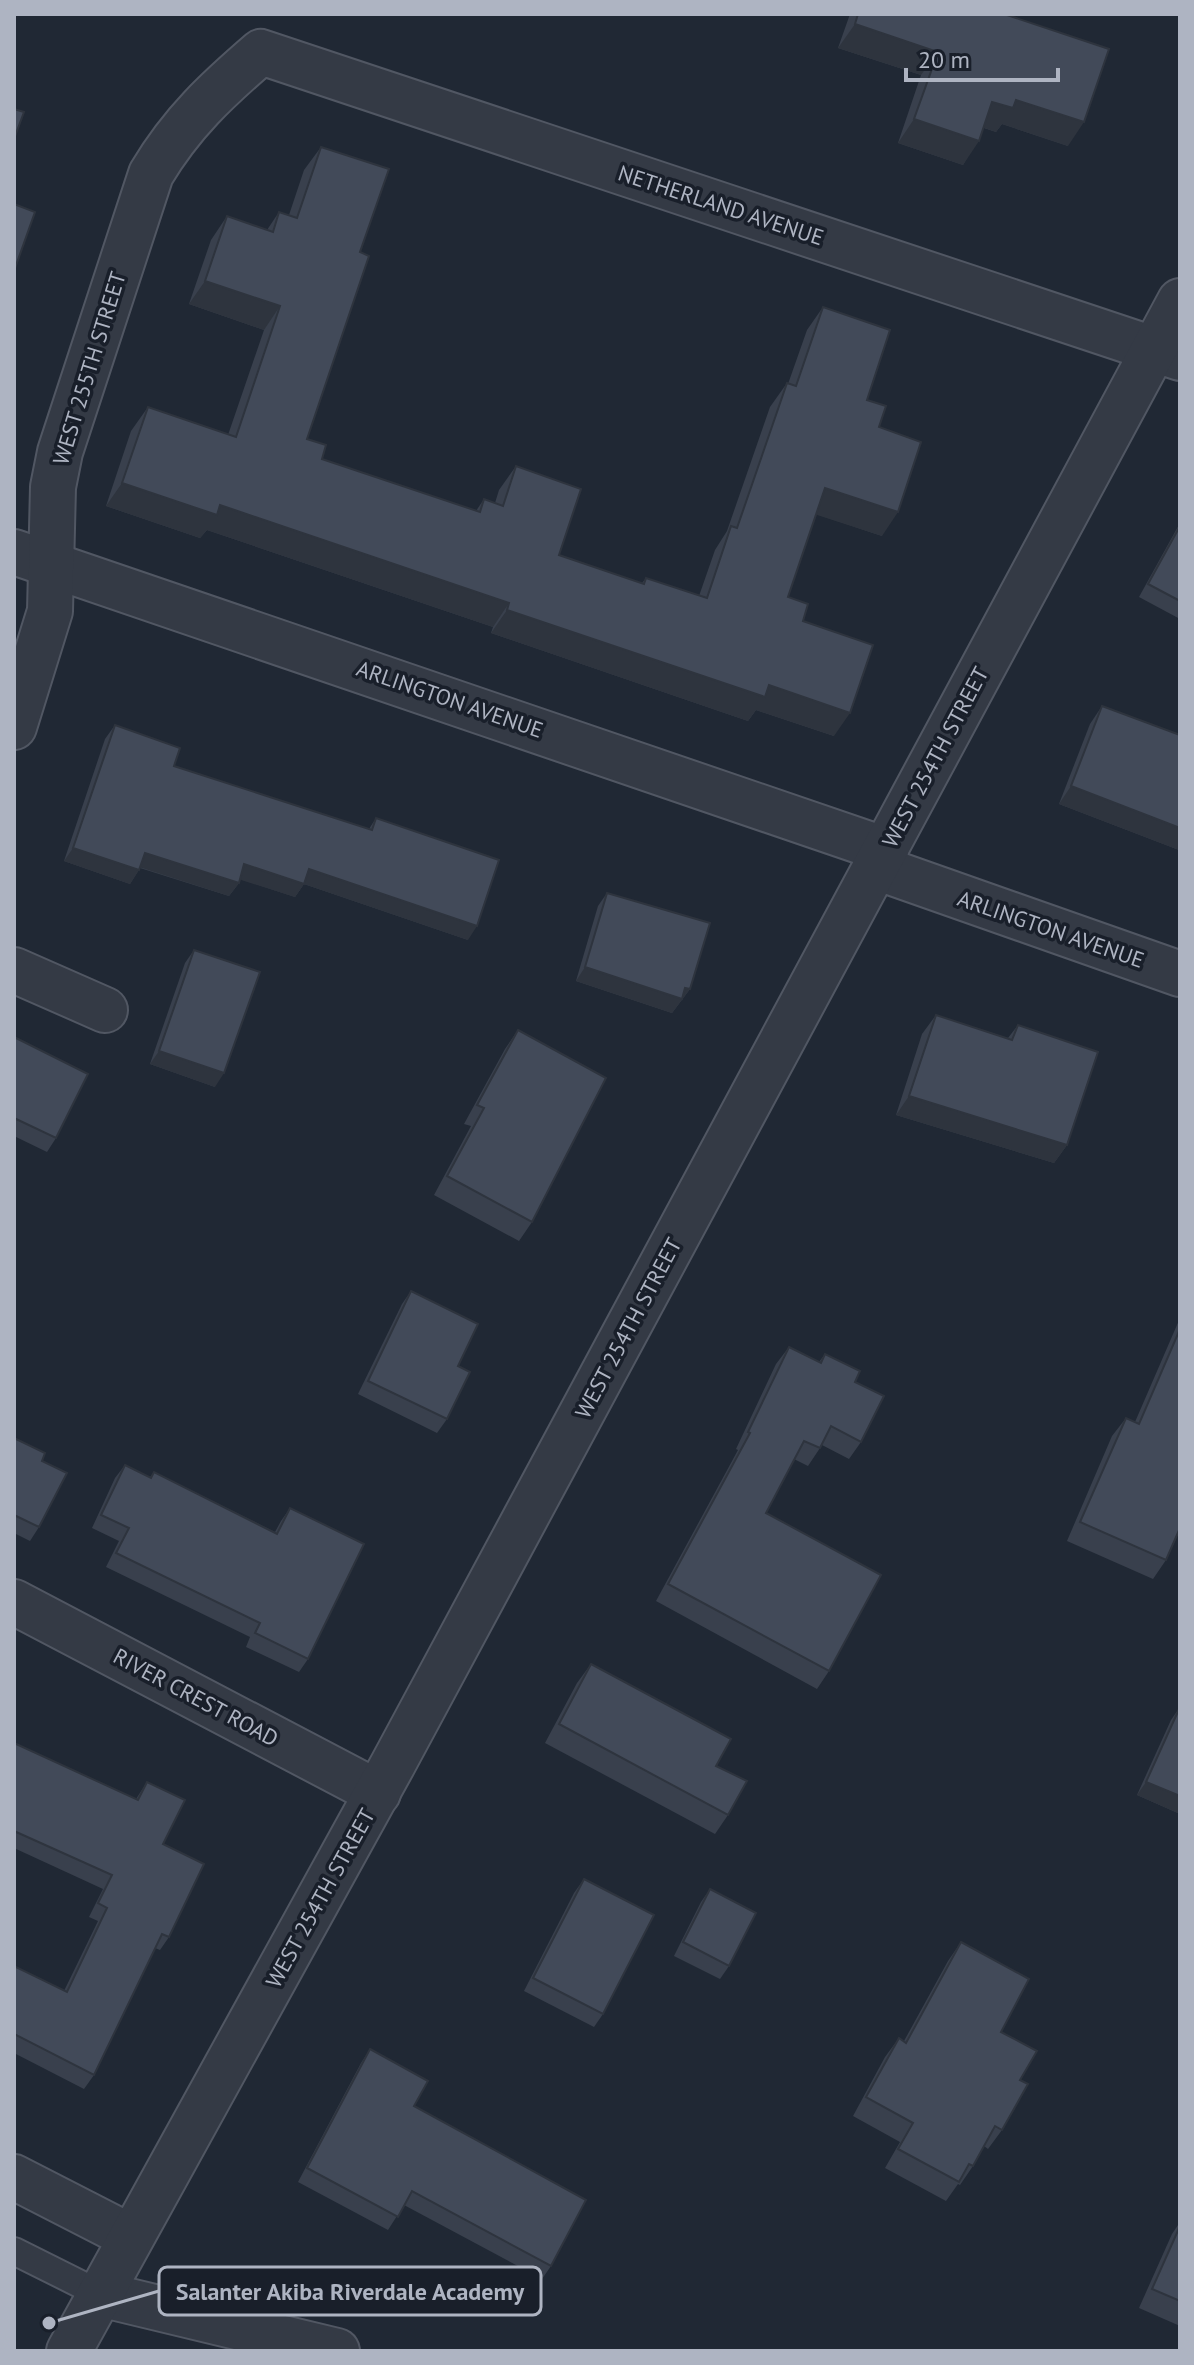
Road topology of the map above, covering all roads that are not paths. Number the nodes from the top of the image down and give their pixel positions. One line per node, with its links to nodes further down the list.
1 (261, 52): 3 (street, NETHERLAND AVENUE); 4 (street, WEST 255TH STREET)
2 (1180, 301): 3 (street, WEST 254TH STREET)
3 (1167, 354): 6 (street, WEST 254TH STREET)
4 (32, 557): 5 (street, WEST 255TH STREET); 6 (street, ARLINGTON AVENUE)
5 (14, 727)
6 (881, 858): 8 (street, ARLINGTON AVENUE); 11 (street, WEST 254TH STREET)
7 (14, 970): 9 (street)
8 (1180, 974)
9 (105, 1010)
10 (14, 1602): 11 (street, RIVER CREST ROAD)
11 (378, 1793): 13 (street, WEST 254TH STREET)
12 (14, 2177): 13 (street)
13 (131, 2237): 15 (street, WEST 254TH STREET)
14 (14, 2251): 15 (lane)
15 (100, 2294): 16 (street, WEST 254TH STREET); 17 (street)
16 (69, 2351)
17 (337, 2351)

